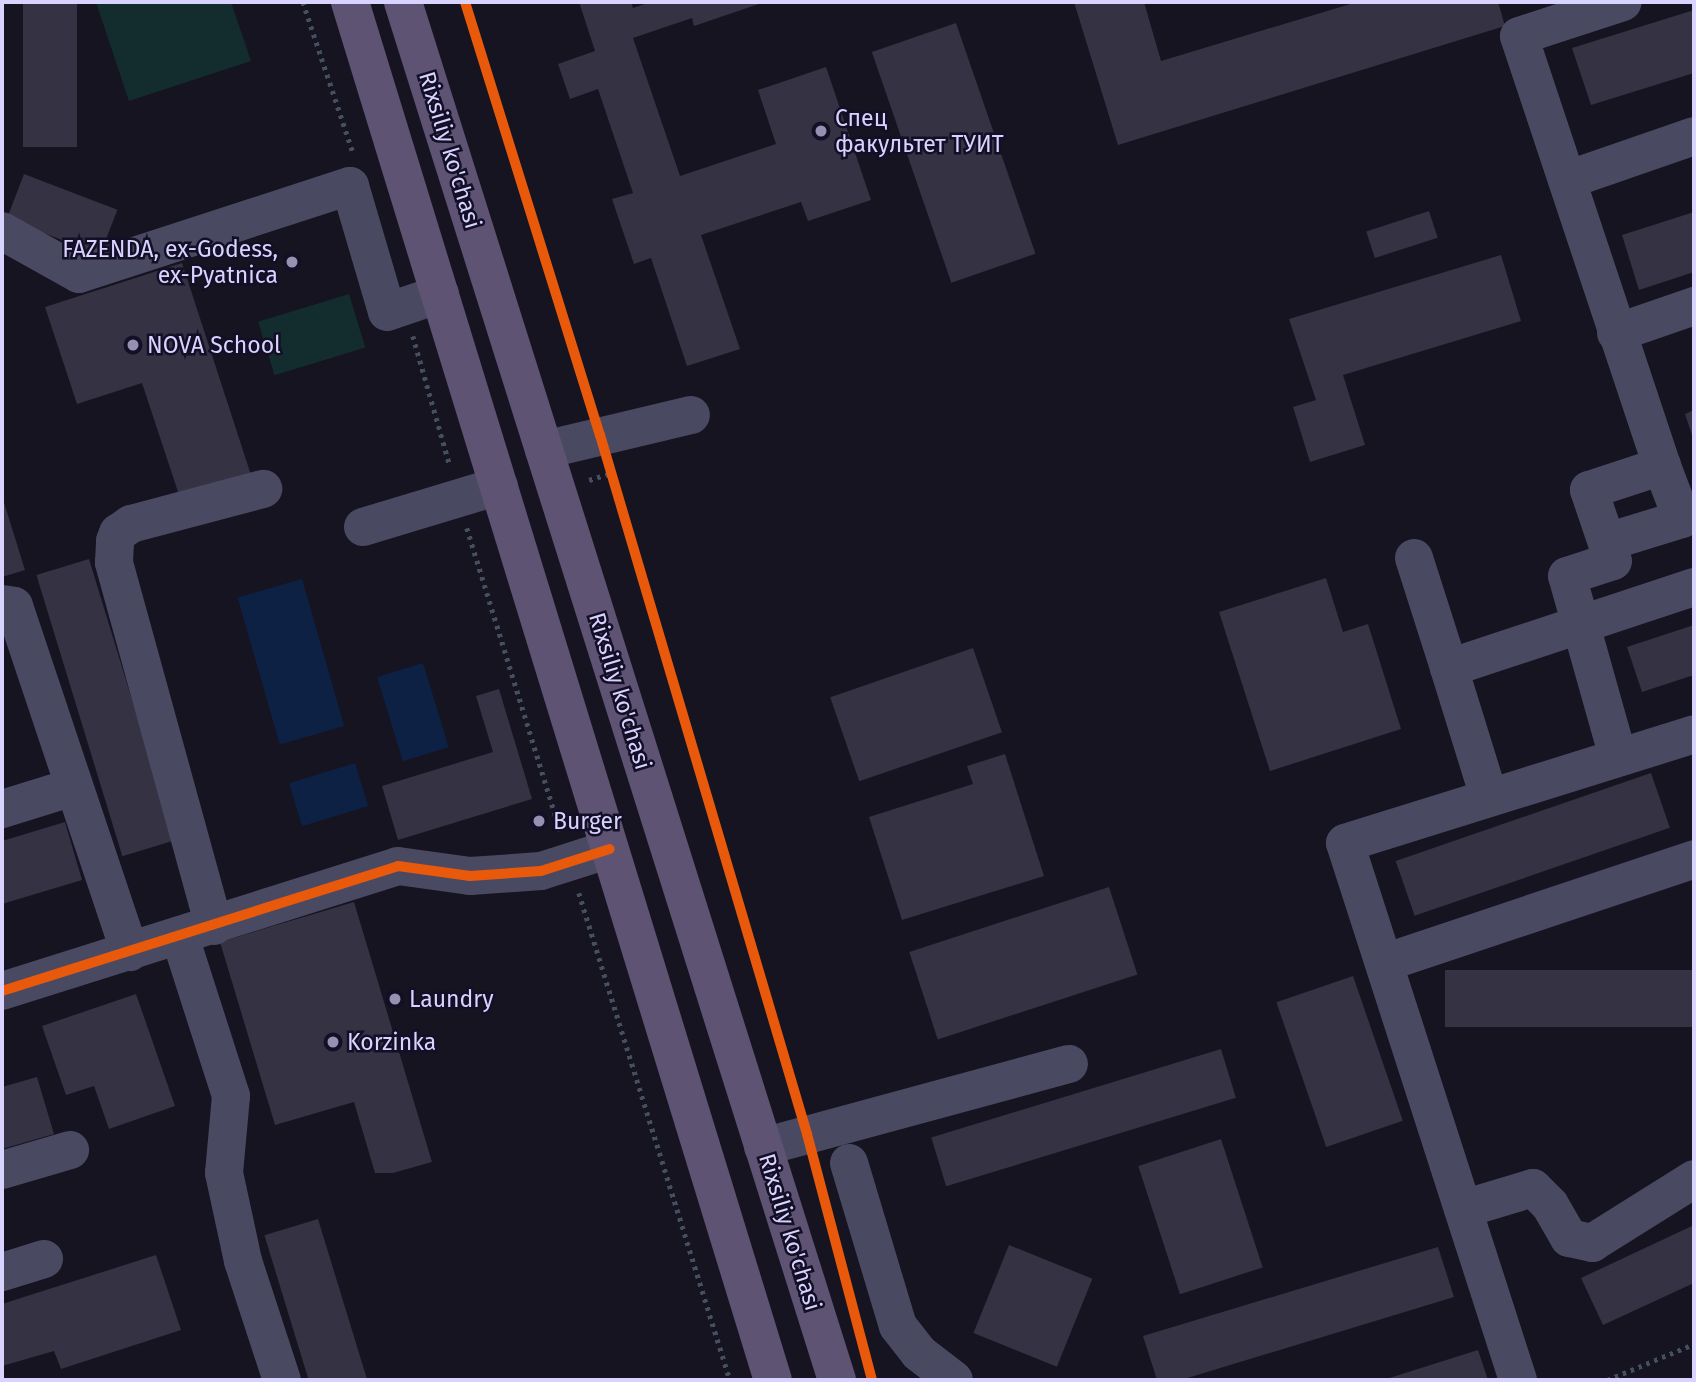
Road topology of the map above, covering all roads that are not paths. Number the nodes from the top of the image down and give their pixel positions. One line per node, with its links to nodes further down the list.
1 (350, 2): 4 (main road)
2 (1623, 2): 6 (street)
3 (407, 14): 4 (main road); 12 (main road, Rixsiliy ko'chasi)
4 (362, 42): 9 (main road)
5 (1694, 136): 6 (street)
6 (1567, 180): 10 (street)
7 (2, 230): 9 (street)
8 (1694, 306): 10 (street)
9 (406, 312): 14 (main road)
10 (1616, 332): 13 (street)
11 (691, 415): 12 (street)
12 (544, 450): 23 (main road, Rixsiliy ko'chasi)
13 (1662, 466): 17 (street); 17 (street)
14 (499, 486): 16 (street); 24 (main road)
15 (263, 489): 32 (street)
16 (363, 527)
17 (1606, 542): 21 (street)
18 (1414, 558): 22 (street)
19 (1694, 587): 21 (street)
20 (2, 604): 27 (street)
21 (1579, 627): 22 (street); 26 (street)
22 (1449, 668): 28 (street)
23 (625, 708): 24 (main road); 37 (main road, Rixsiliy ko'chasi)
24 (572, 724): 30 (main road)
25 (1694, 734): 26 (street)
26 (1618, 757): 28 (street)
27 (73, 787): 29 (street); 33 (street)
28 (1489, 797): 34 (street)
29 (2, 809)
30 (610, 849): 32 (street); 46 (main road)
31 (1694, 859): 34 (street)
32 (197, 931): 33 (street); 47 (street)
33 (130, 952): 35 (street)
34 (1384, 962): 42 (street)
35 (2, 991)
36 (1069, 1064): 37 (street)
37 (763, 1147): 45 (main road, Rixsiliy ko'chasi)
38 (70, 1150): 40 (street)
39 (849, 1163): 50 (street)
40 (2, 1170)
41 (1694, 1179): 42 (street)
42 (1463, 1209): 51 (street)
43 (44, 1259): 44 (street)
44 (2, 1272)
45 (818, 1321): 46 (main road); 49 (main road, Rixsiliy ko'chasi)
46 (760, 1340): 48 (main road)
47 (282, 1380)
48 (773, 1380)
49 (837, 1380)
50 (954, 1380)
51 (1518, 1380)

